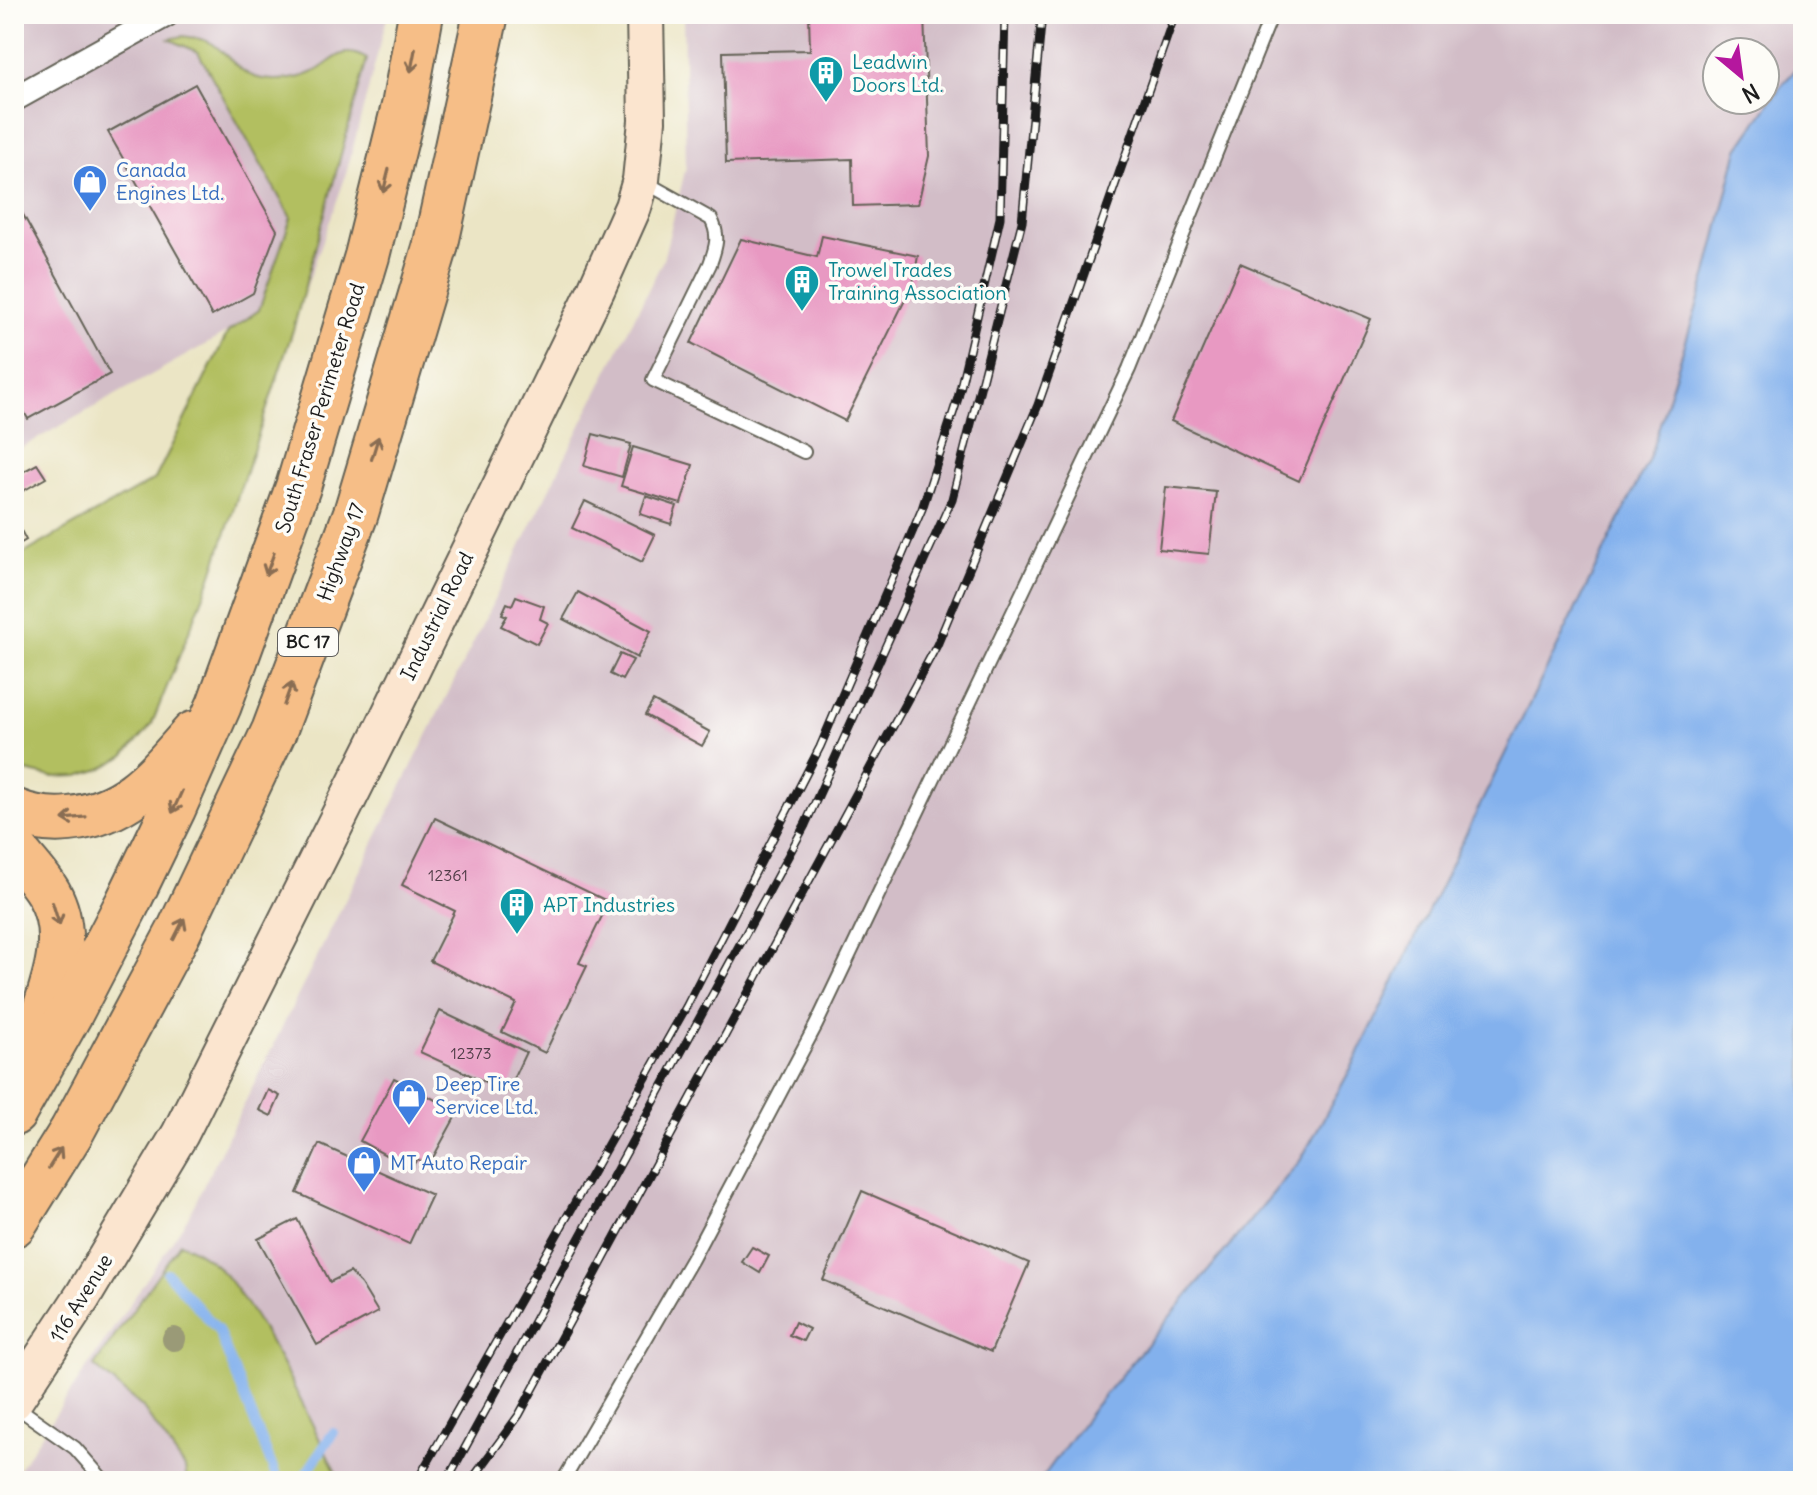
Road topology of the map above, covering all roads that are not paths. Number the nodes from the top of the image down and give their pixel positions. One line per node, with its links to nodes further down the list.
1 (167, 14): 6 (street)
2 (421, 14): 9 (highway, South Fraser Perimeter Road / BC 17, one-way to 9)
3 (486, 14): 15 (highway, Highway 17 / BC 17, one-way to 3)
4 (645, 14): 7 (street, Industrial Road)
5 (1272, 14): 18 (lane)
6 (14, 99)
7 (641, 180): 8 (lane); 14 (street, Industrial Road)
8 (804, 452)
9 (219, 705): 10 (highway, one-way to 10); 13 (highway, BC 17, one-way to 13)
10 (14, 811)
11 (14, 849): 12 (highway, one-way to 12)
12 (14, 1106)
13 (14, 1113)
14 (146, 1194): 16 (street, 116 Avenue)
15 (14, 1224)
16 (14, 1403): 17 (lane)
17 (104, 1481)
18 (563, 1481)

